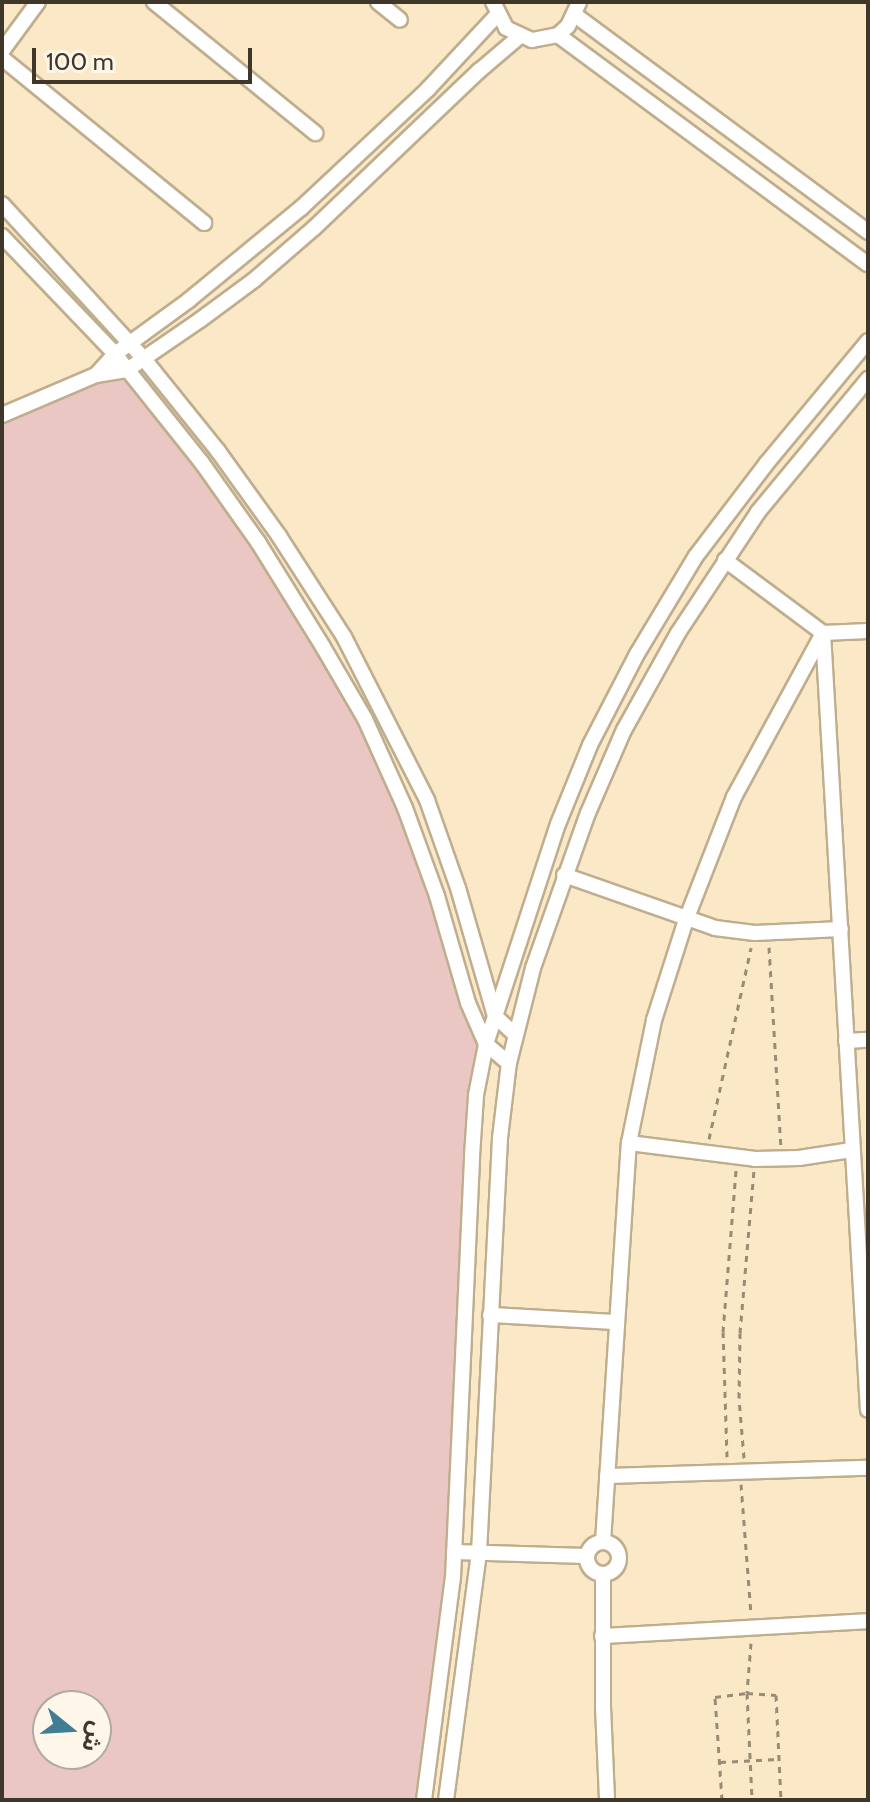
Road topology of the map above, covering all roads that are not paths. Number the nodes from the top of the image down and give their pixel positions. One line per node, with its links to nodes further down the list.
1 (38, 2): 9 (street)
2 (154, 2): 11 (street)
3 (378, 2): 6 (street)
4 (579, 6): 7 (street); 14 (street)
5 (495, 9): 8 (street); 18 (street)
6 (400, 20)
7 (558, 35): 8 (street); 16 (street)
8 (519, 37): 20 (street)
9 (2, 51)
10 (2, 58): 13 (street)
11 (315, 133)
12 (2, 204): 18 (street)
13 (204, 223)
14 (868, 232)
15 (2, 236): 19 (street)
16 (868, 264)
17 (868, 341): 31 (street)
18 (131, 344): 19 (street); 20 (street)
19 (115, 354): 21 (street); 22 (street)
20 (144, 359): 21 (street); 31 (street)
21 (127, 370): 22 (street); 35 (street)
22 (96, 375): 24 (street)
23 (868, 379): 25 (street)
24 (2, 415)
25 (725, 560): 27 (street); 28 (street)
26 (868, 631): 27 (street)
27 (823, 633): 29 (street); 30 (street)
28 (564, 875): 29 (street); 32 (street)
29 (686, 920): 30 (street); 37 (street)
30 (841, 929): 34 (street)
31 (495, 1016): 32 (street); 35 (street)
32 (514, 1034): 36 (street)
33 (868, 1040): 34 (street)
34 (846, 1041): 38 (street)
35 (486, 1044): 36 (street); 45 (street)
36 (509, 1063): 39 (street)
37 (629, 1143): 38 (street); 40 (street)
38 (851, 1150): 41 (street)
39 (490, 1315): 40 (street); 46 (street)
40 (616, 1322): 43 (street)
41 (868, 1410)
42 (868, 1468): 43 (street)
43 (607, 1476): 44 (street)
44 (603, 1542): 47 (street); 48 (street)
45 (454, 1552): 46 (street); 51 (street)
46 (479, 1553): 47 (street); 52 (street)
47 (587, 1556): 48 (street)
48 (603, 1574): 50 (street)
49 (868, 1621): 50 (street)
50 (602, 1636): 53 (street)
51 (424, 1800)
52 (446, 1800)
53 (607, 1800)

